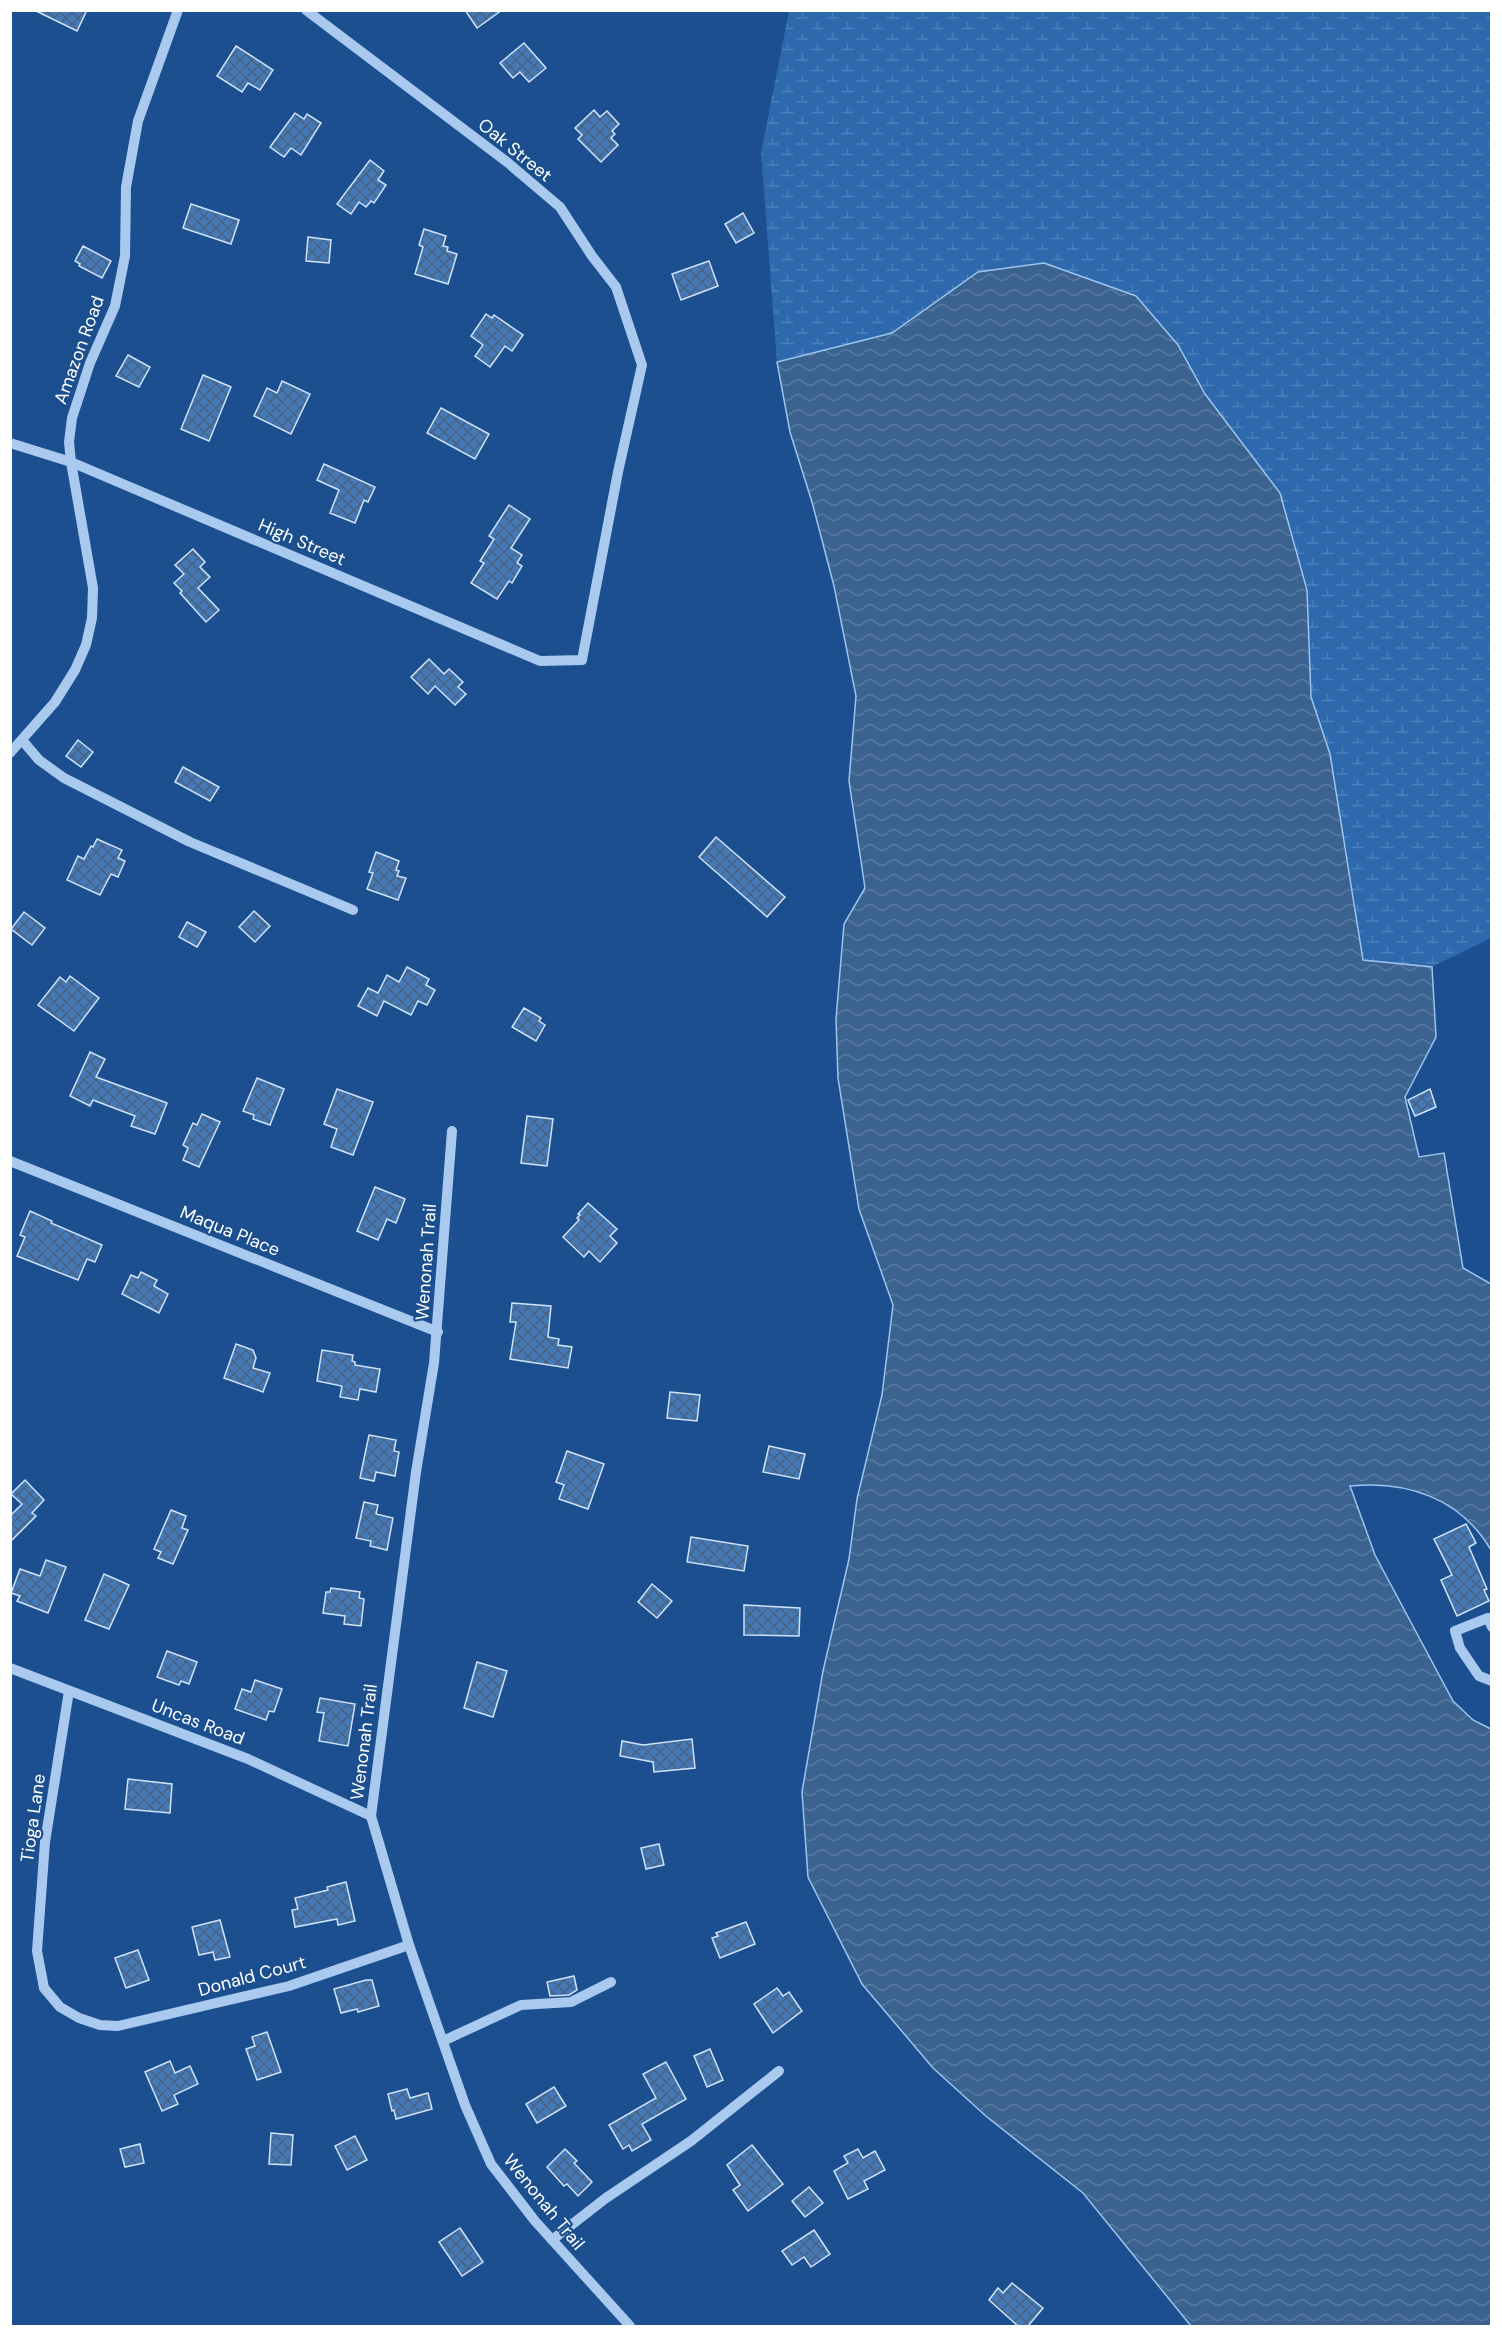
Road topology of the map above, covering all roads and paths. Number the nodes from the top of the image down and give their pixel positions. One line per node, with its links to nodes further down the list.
1 (178, 10): 4 (street, Amazon Road)
2 (306, 10): 5 (street, Oak Street)
3 (10, 443): 4 (street, High Street)
4 (71, 462): 5 (street, High Street); 6 (street, Amazon Road)
5 (582, 660)
6 (22, 740): 7 (street, Amazon Road); 8 (street)
7 (10, 753)
8 (353, 910)
9 (452, 1131): 11 (street, Wenonah Trail)
10 (10, 1161): 11 (street, Maqua Place)
11 (438, 1332): 16 (street, Wenonah Trail)
12 (1491, 1627): 14 (street)
13 (10, 1668): 15 (street, Uncas Road)
14 (1491, 1681)
15 (69, 1691): 16 (street, Uncas Road); 19 (street, Tioga Lane)
16 (371, 1816): 17 (street, Wenonah Trail)
17 (409, 1945): 19 (street, Donald Court); 20 (street, Wenonah Trail)
18 (612, 1982): 20 (street)
19 (100, 2025)
20 (443, 2041): 22 (street, Wenonah Trail)
21 (779, 2071): 22 (street)
22 (552, 2241): 23 (street, Wenonah Trail)
23 (630, 2326)

